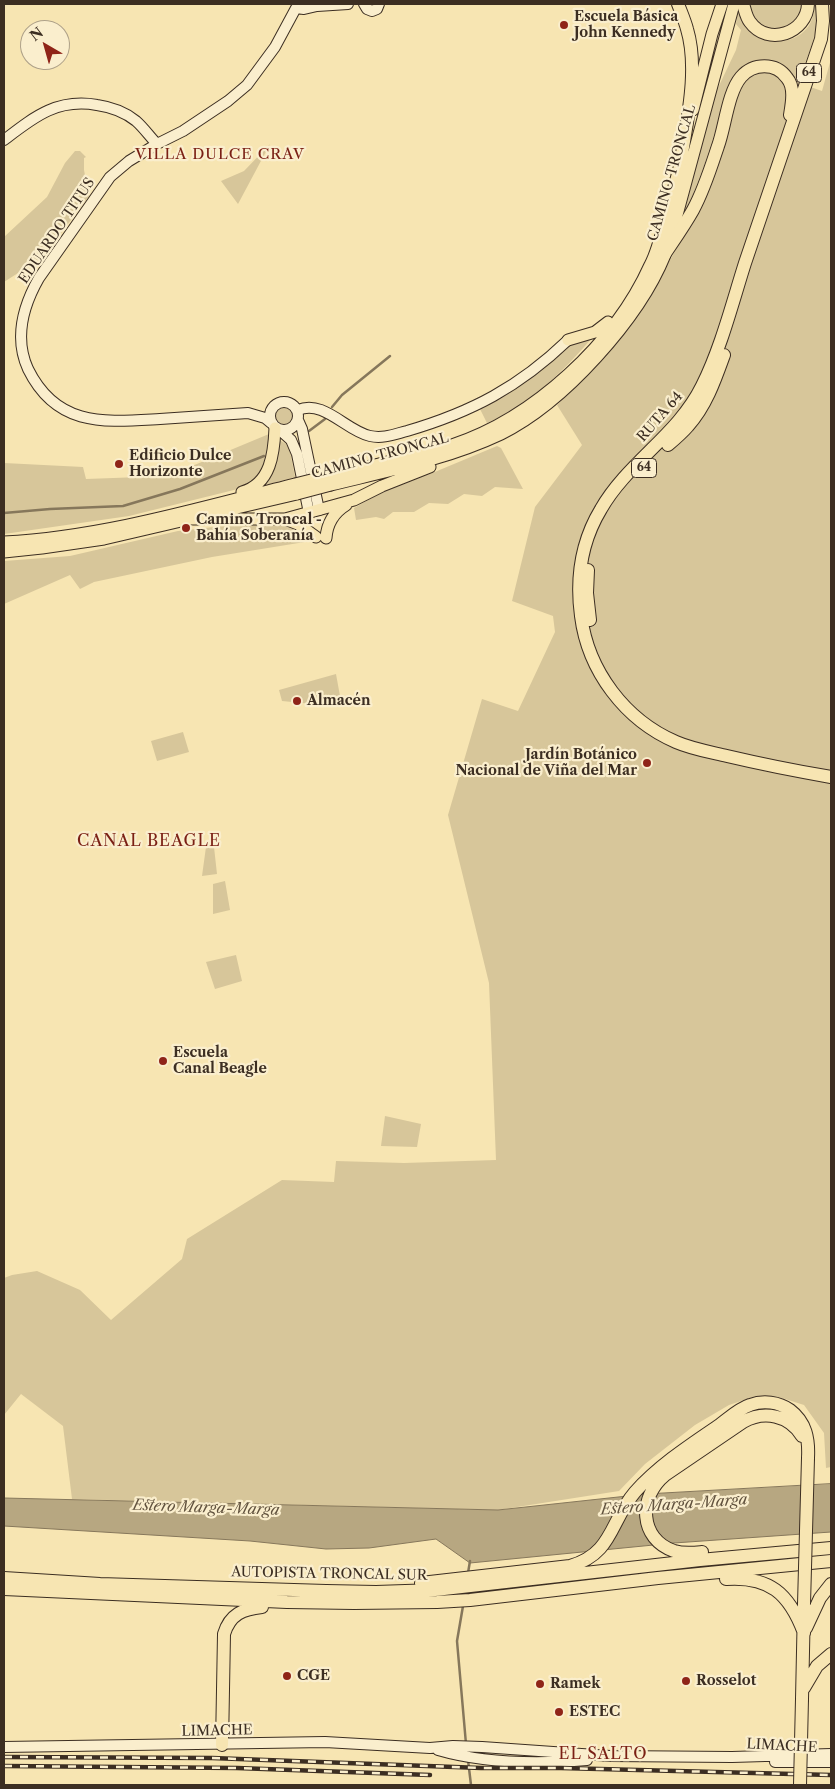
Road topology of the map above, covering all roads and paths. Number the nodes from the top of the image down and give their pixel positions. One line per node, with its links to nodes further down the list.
1 (348, 4): 13 (street, EDUARDO TITUS)
2 (678, 4): 14 (highway)
3 (722, 4): 14 (main road, CAMINO TRONCAL)
4 (734, 4): 16 (main road, CAMINO TRONCAL)
5 (743, 4): 6 (highway)
6 (808, 4)
7 (822, 4): 12 (highway, RUTA 64 / 64)
8 (362, 5): 9 (street)
9 (379, 5)
10 (831, 32): 32 (highway, RUTA 64 / 64)
11 (4, 140): 13 (street)
12 (787, 141): 16 (highway); 33 (highway, RUTA 64 / 64)
13 (157, 144): 19 (street, EDUARDO TITUS)
14 (681, 160): 15 (main road, CAMINO TRONCAL)
15 (658, 242): 17 (main road); 23 (main road, CAMINO TRONCAL)
16 (664, 255): 22 (main road, CAMINO TRONCAL)
17 (568, 340): 20 (street, EDUARDO TITUS)
18 (274, 406): 19 (street, EDUARDO TITUS); 20 (street, EDUARDO TITUS); 21 (street)
19 (248, 413): 21 (street, EDUARDO TITUS)
20 (298, 415): 21 (street); 26 (street)
21 (276, 427): 26 (street); 27 (main road)
22 (481, 442): 23 (main road, CAMINO TRONCAL); 25 (main road)
23 (329, 480): 24 (main road, CAMINO TRONCAL, bridge)
24 (296, 489): 27 (main road, CAMINO TRONCAL); 28 (main road, CAMINO TRONCAL)
25 (354, 500): 26 (main road); 29 (main road)
26 (314, 511): 29 (main road)
27 (165, 516): 30 (main road, CAMINO TRONCAL)
28 (193, 519): 29 (main road); 31 (main road, CAMINO TRONCAL)
29 (285, 519)
30 (4, 542)
31 (4, 552)
32 (831, 769)
33 (831, 777)
34 (809, 1452): 35 (highway); 39 (highway); 45 (highway, bridge)
35 (831, 1542)
36 (831, 1548): 39 (highway)
37 (831, 1561): 43 (highway, AUTOPISTA TRONCAL SUR)
38 (4, 1578): 42 (highway, AUTOPISTA TRONCAL SUR)
39 (472, 1582): 42 (highway)
40 (831, 1584): 45 (highway)
41 (4, 1589): 44 (highway, AUTOPISTA TRONCAL SUR)
42 (436, 1591): 43 (highway, AUTOPISTA TRONCAL SUR); 44 (highway, AUTOPISTA TRONCAL SUR)
43 (470, 1600): 45 (highway)
44 (287, 1602): 48 (highway)
45 (804, 1633): 47 (highway)
46 (831, 1654): 47 (highway)
47 (802, 1695): 55 (highway, bridge)
48 (222, 1745): 49 (street, LIMACHE); 50 (street, LIMACHE)
49 (4, 1747)
50 (457, 1751): 52 (street, LIMACHE); 52 (street, LIMACHE)
51 (831, 1754): 53 (street, LIMACHE)
52 (610, 1756): 53 (street, LIMACHE)
53 (732, 1758): 54 (street, LIMACHE)
54 (831, 1762)
55 (800, 1785)

